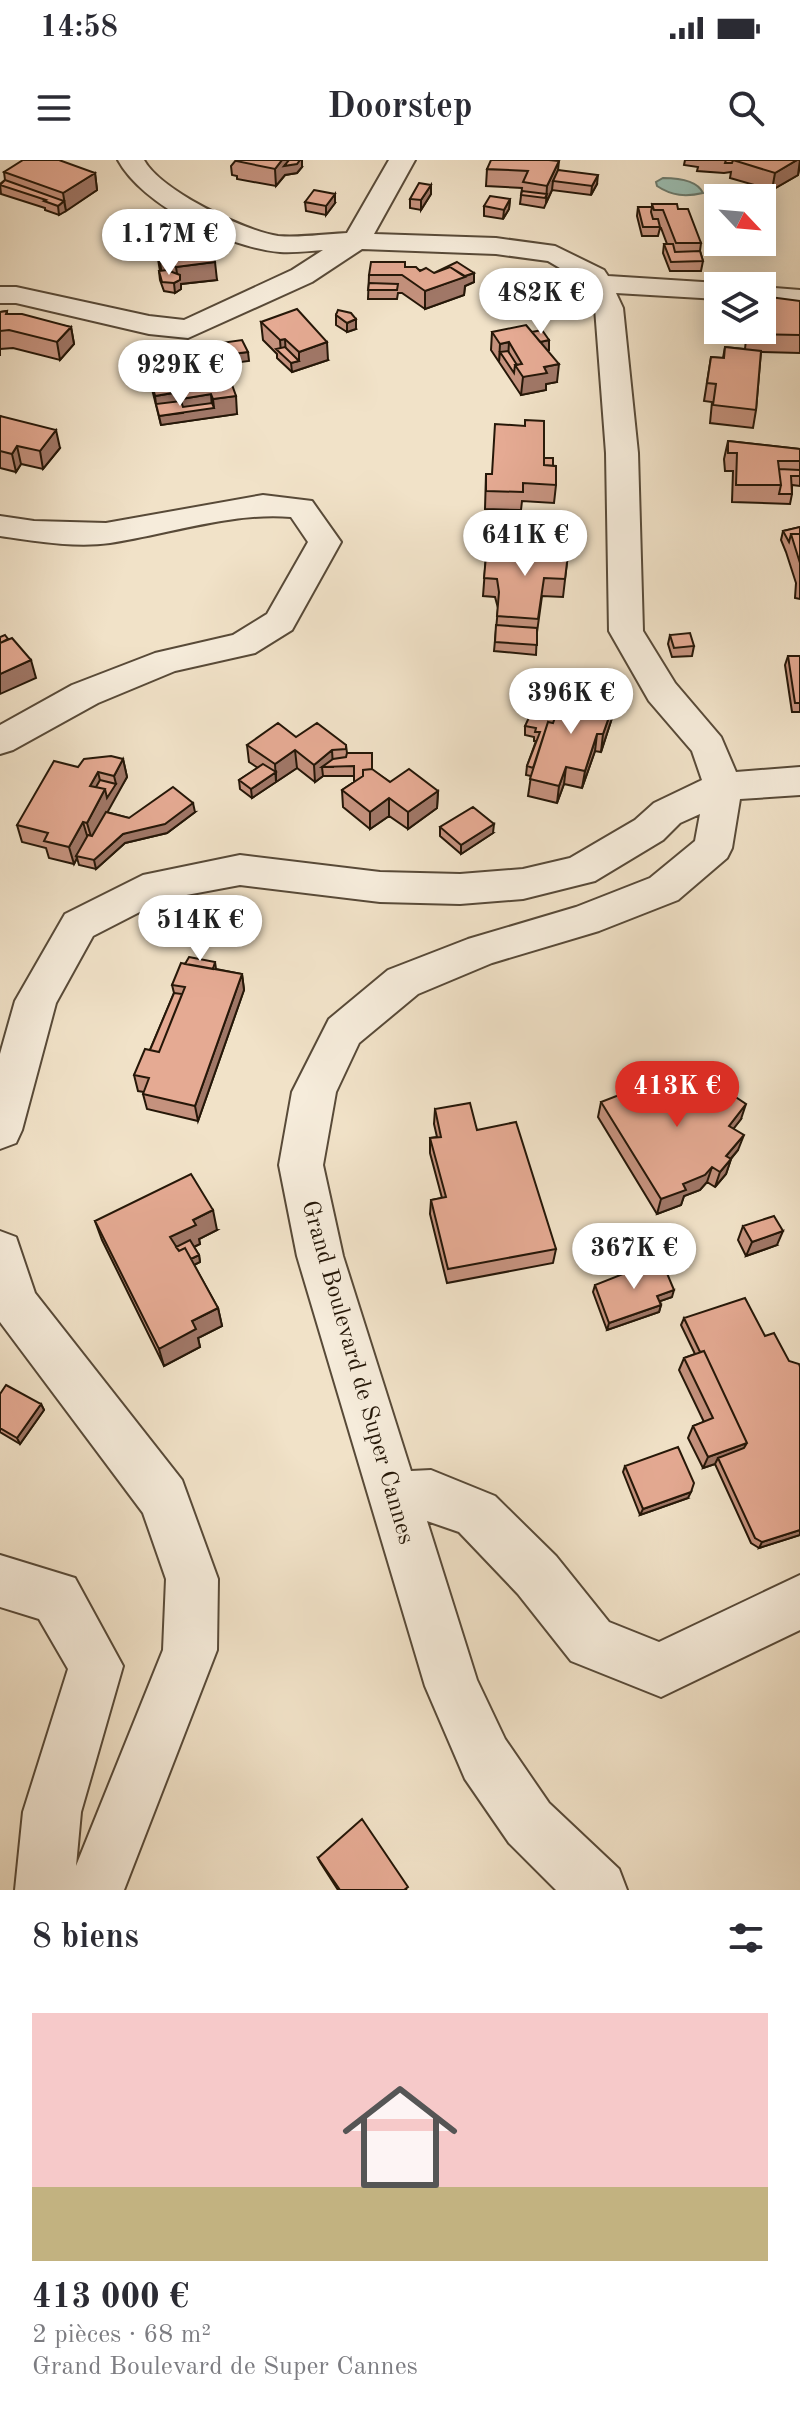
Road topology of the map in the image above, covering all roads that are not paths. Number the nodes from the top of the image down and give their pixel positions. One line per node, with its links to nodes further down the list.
1 (131, 160): 3 (street)
2 (402, 160): 3 (street)
3 (356, 241): 4 (street); 6 (street)
4 (598, 284): 5 (street); 12 (street, Grand Boulevard de Super Cannes)
5 (704, 290)
6 (0, 295)
7 (776, 296): 8 (street)
8 (800, 298)
9 (0, 526): 10 (street)
10 (0, 741)
11 (800, 781): 12 (street)
12 (723, 786): 13 (street); 15 (street, Grand Boulevard de Super Cannes)
13 (0, 1130)
14 (0, 1252): 19 (street)
15 (393, 1498): 17 (street); 20 (street, Grand Boulevard de Super Cannes)
16 (0, 1581): 18 (street)
17 (800, 1602)
18 (44, 1890)
19 (95, 1890)
20 (598, 1890)

